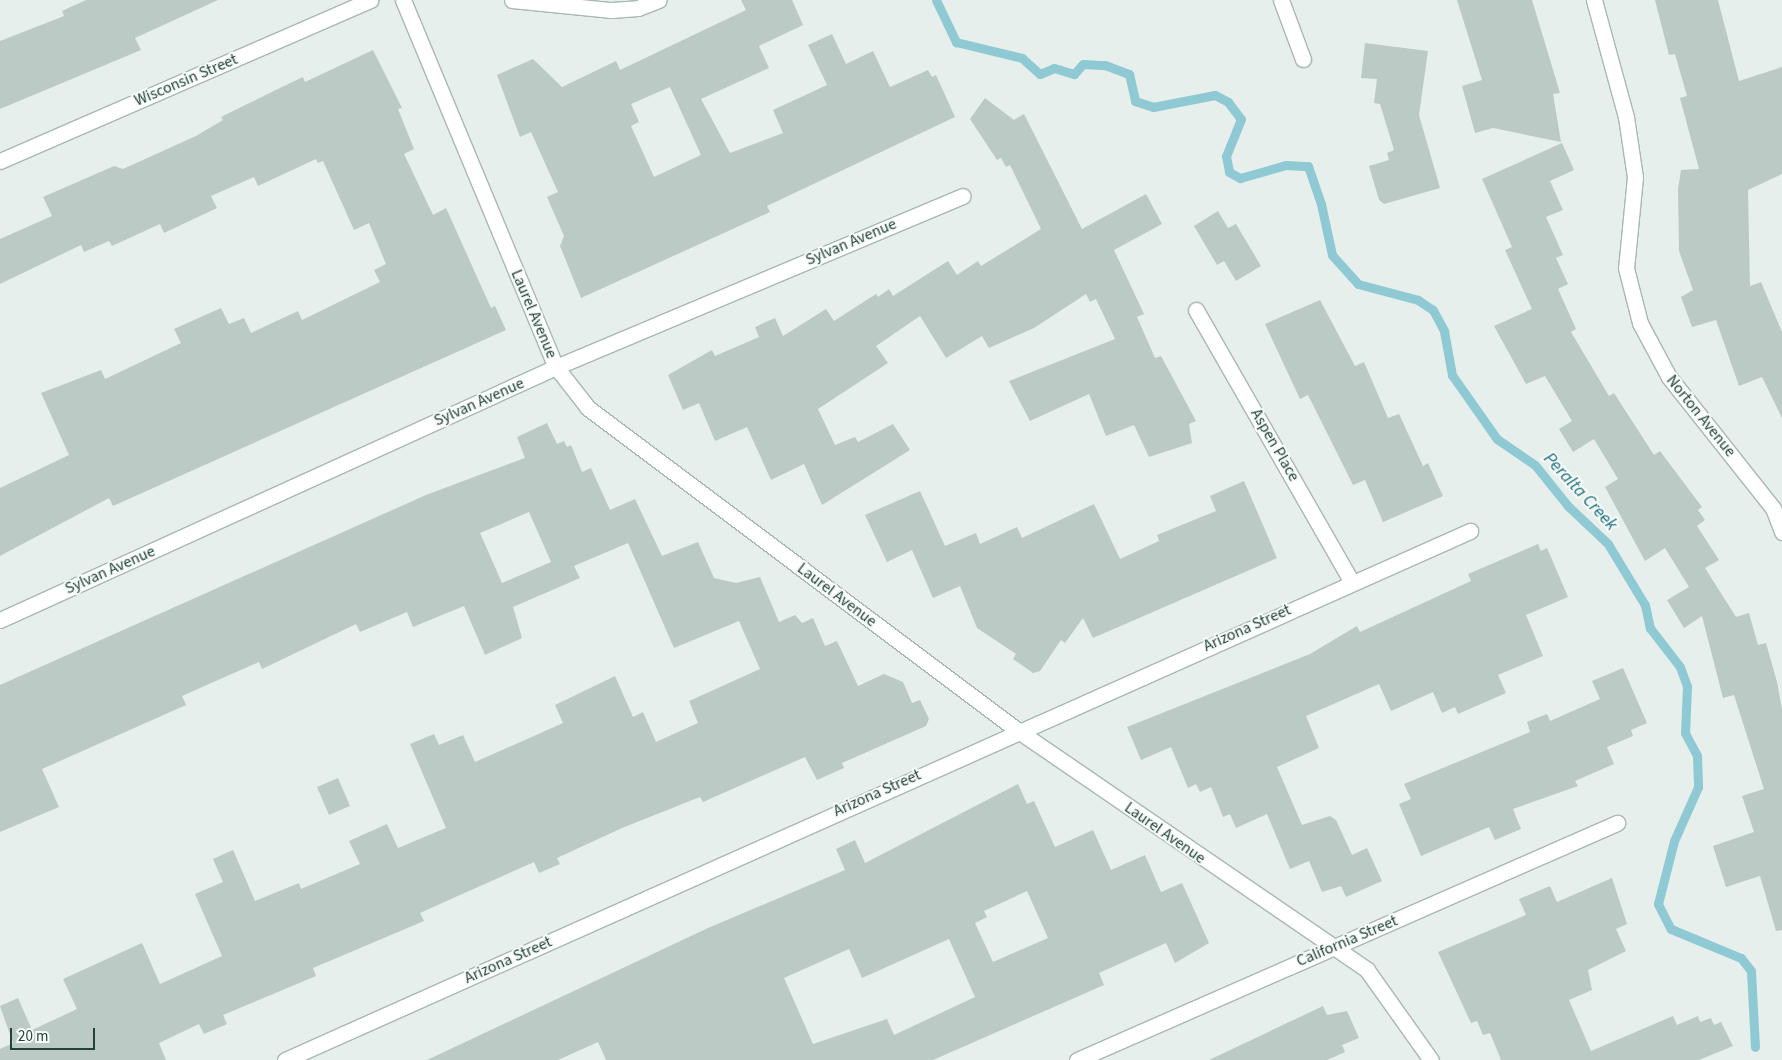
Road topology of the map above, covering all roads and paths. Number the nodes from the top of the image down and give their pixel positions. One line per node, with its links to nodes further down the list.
1 (371, 0): 8 (street, Wisconsin Street)
2 (403, 0): 11 (street, Laurel Avenue)
3 (512, 0): 4 (street)
4 (659, 0)
5 (1281, 0): 7 (street)
6 (1594, 0): 13 (street, Norton Avenue)
7 (1302, 59)
8 (0, 161)
9 (962, 196): 11 (street, Sylvan Avenue)
10 (1196, 310): 14 (street, Aspen Place)
11 (556, 367): 15 (street, Sylvan Avenue); 16 (street, Laurel Avenue)
12 (1470, 530): 14 (street, Arizona Street)
13 (1782, 532)
14 (1352, 581): 16 (street, Arizona Street)
15 (0, 620)
16 (1017, 730): 18 (street, Laurel Avenue); 19 (street, Arizona Street)
17 (1617, 823): 18 (street, California Street)
18 (1332, 949): 20 (street, California Street); 21 (street, Laurel Avenue)
19 (285, 1060)
20 (1077, 1060)
21 (1431, 1060)

